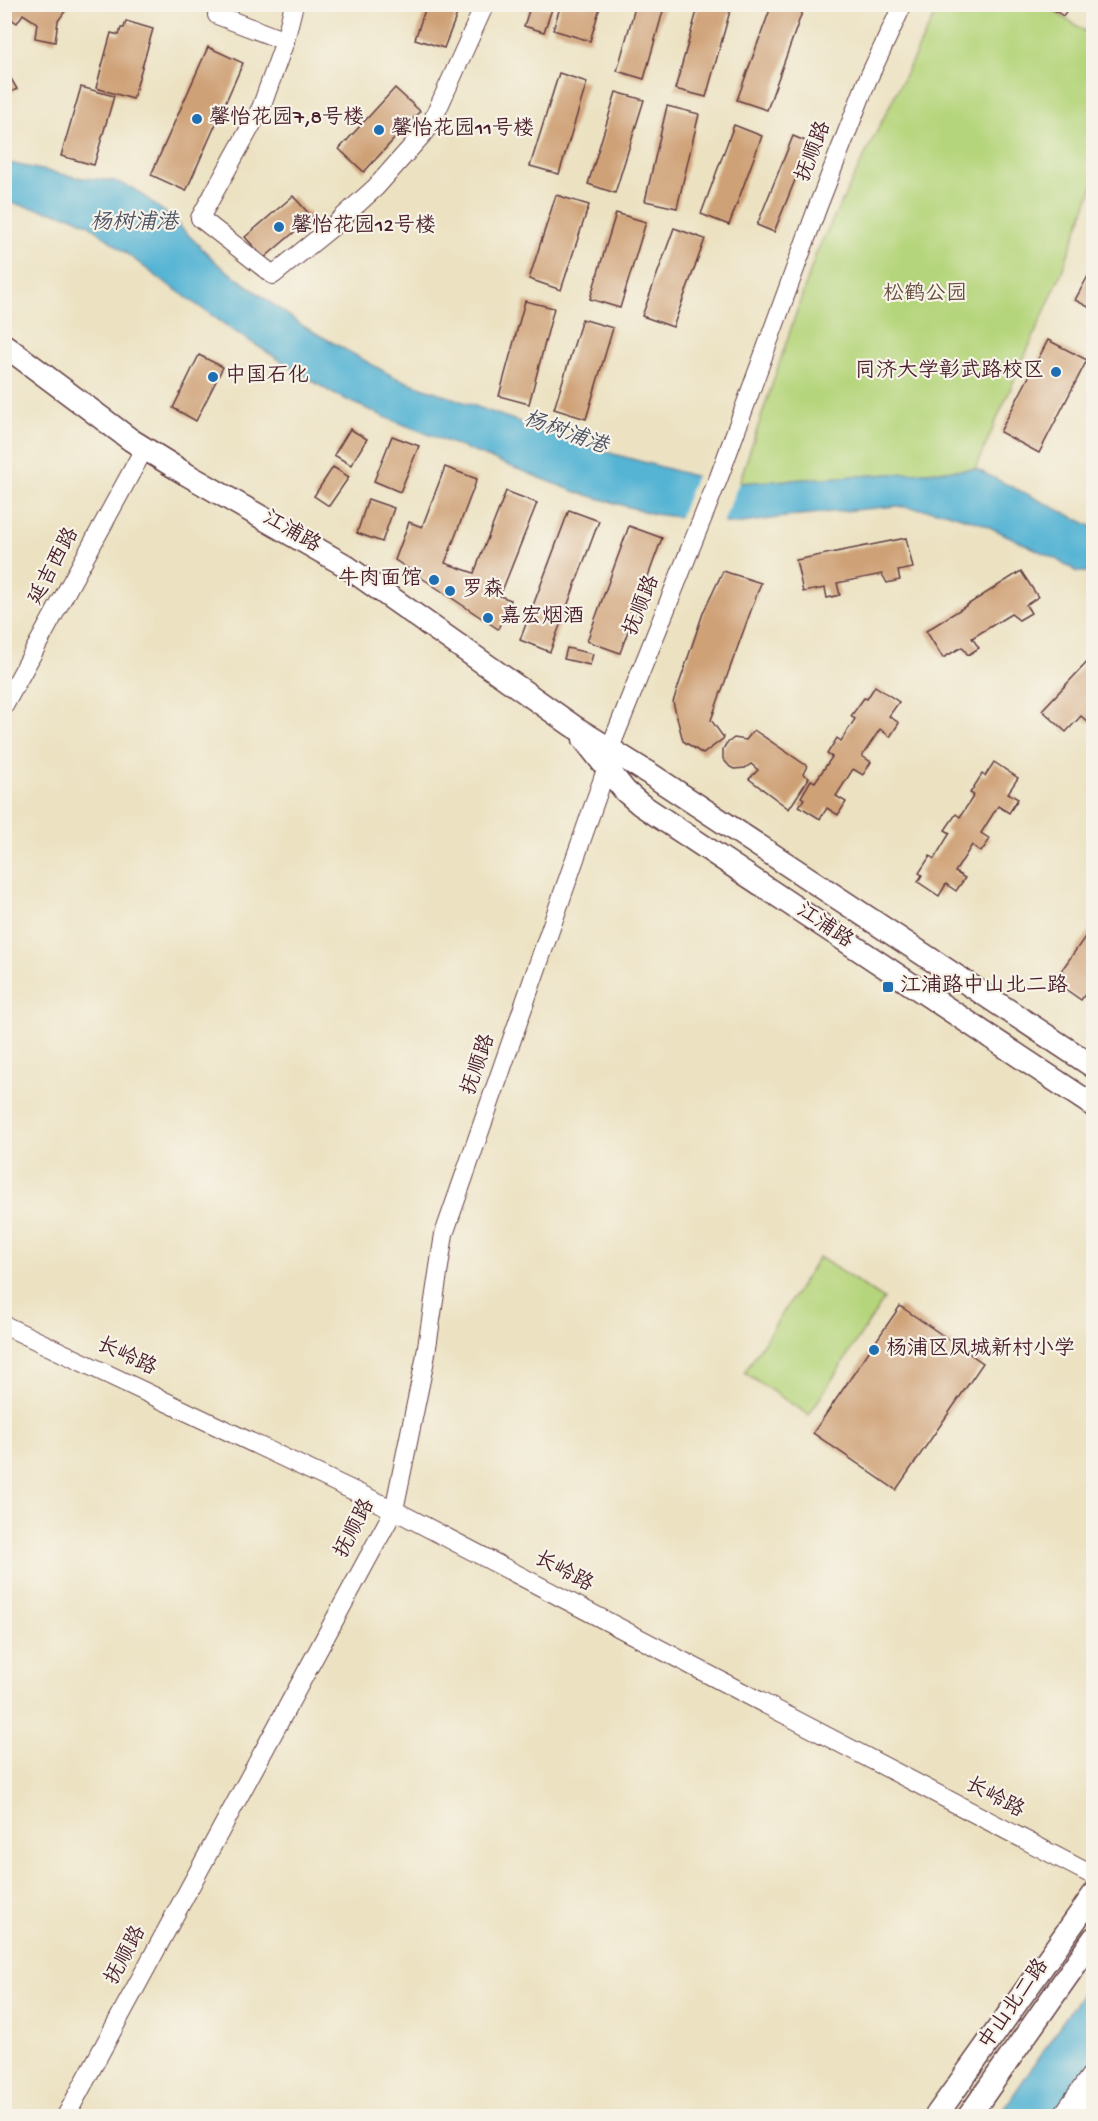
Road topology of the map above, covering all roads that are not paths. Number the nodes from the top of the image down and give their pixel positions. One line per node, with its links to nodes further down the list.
1 (294, 4): 5 (street)
2 (485, 4): 5 (street)
3 (903, 4): 9 (street, 抚顺路)
4 (217, 15): 5 (street)
5 (285, 41)
6 (4, 345): 7 (main road, 江浦路)
7 (144, 449): 8 (street, 延吉西路); 9 (main road, 江浦路)
8 (4, 706)
9 (608, 758): 10 (main road, 江浦路); 11 (main road, 江浦路); 13 (street, 抚顺路)
10 (1094, 1066)
11 (1094, 1106)
12 (4, 1325): 13 (street, 长岭路)
13 (394, 1510): 14 (street, 长岭路); 18 (street, 抚顺路)
14 (1094, 1876)
15 (1094, 1894): 19 (main road, 中山北二路)
16 (1094, 1938): 20 (main road, 中山北二路)
17 (1094, 2078): 21 (highway)
18 (66, 2116)
19 (936, 2116)
20 (969, 2116)
21 (1066, 2116)

